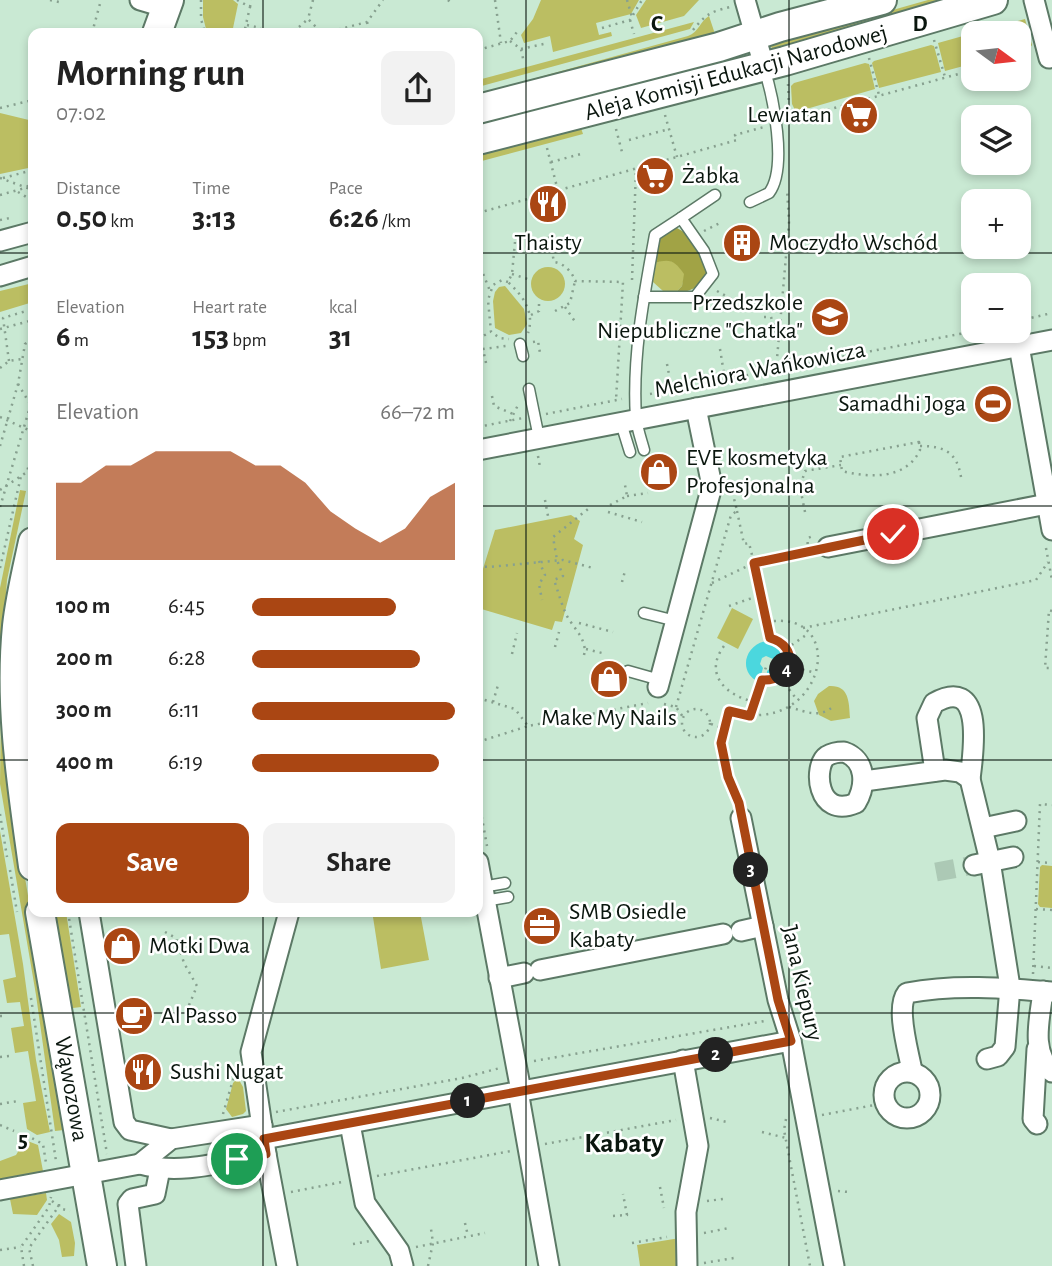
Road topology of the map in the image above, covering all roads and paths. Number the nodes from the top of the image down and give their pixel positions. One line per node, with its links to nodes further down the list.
1 (50, 0): 15 (path)
2 (101, 0): 22 (path)
3 (201, 0): 23 (path)
4 (237, 0): 16 (path)
5 (251, 0): 16 (path)
6 (313, 0): 18 (path)
7 (382, 0): 19 (path)
8 (495, 0): 35 (path)
9 (627, 0): 17 (path)
10 (642, 0): 17 (path)
11 (745, 0): 32 (street)
12 (883, 0): 32 (street, Aleja Komisji Edukacji Narodowej)
13 (993, 0): 42 (street, Aleja Komisji Edukacji Narodowej)
14 (1034, 0): 40 (street)
15 (59, 2)
16 (250, 7): 20 (path)
17 (631, 18): 29 (path); 31 (path)
18 (308, 19): 21 (path); 26 (path)
19 (367, 22): 27 (path); 28 (path)
20 (246, 24): 24 (path); 25 (path)
21 (299, 27)
22 (93, 28)
23 (204, 28)
24 (245, 28)
25 (261, 28)
26 (318, 28)
27 (343, 28)
28 (368, 28)
29 (602, 28)
30 (517, 32): 34 (path)
31 (634, 34)
32 (755, 35): 42 (street); 49 (street, Aleja Komisji Edukacji Narodowej)
33 (934, 40): 44 (path)
34 (510, 41): 35 (path); 38 (path)
35 (501, 43): 37 (path)
36 (548, 43): 38 (path)
37 (483, 48)
38 (521, 49): 41 (path)
39 (869, 58): 46 (path)
40 (1049, 58)
41 (524, 64)
42 (764, 66): 52 (lane); 55 (street, Aleja Komisji Edukacji Narodowej)
43 (961, 73): 44 (path)
44 (945, 77): 46 (path)
45 (788, 80): 51 (path)
46 (879, 95): 51 (path)
47 (28, 101): 48 (path)
48 (0, 108)
49 (483, 108)
50 (665, 114): 54 (path)
51 (789, 120): 52 (path)
52 (777, 124): 60 (path); 73 (lane)
53 (616, 129): 59 (path)
54 (669, 129): 56 (path); 60 (path)
55 (483, 139)
56 (629, 140)
57 (547, 148): 61 (path)
58 (581, 154): 61 (path)
59 (623, 156)
60 (677, 157): 69 (path)
61 (551, 162): 69 (path)
62 (28, 171): 63 (path)
63 (0, 179): 66 (path)
64 (787, 184): 113 (path)
65 (28, 186): 66 (path)
66 (25, 188): 67 (path); 68 (path)
67 (28, 189)
68 (16, 190): 70 (path); 72 (path)
69 (558, 191): 74 (path)
70 (0, 195)
71 (715, 195): 77 (lane)
72 (28, 198)
73 (750, 202)
74 (505, 205): 75 (path); 76 (path)
75 (483, 212)
76 (507, 212)
77 (681, 218): 92 (lane); 92 (lane)
78 (28, 234): 80 (street)
79 (550, 236): 88 (path)
80 (0, 242)
81 (515, 242): 83 (path)
82 (28, 267): 84 (street)
83 (512, 274): 87 (path); 89 (path)
84 (2, 275): 86 (street)
85 (483, 275): 91 (path)
86 (28, 276)
87 (531, 280)
88 (575, 281): 96 (path); 132 (path)
89 (508, 282): 91 (path); 100 (path)
90 (714, 289): 95 (path)
91 (490, 291): 108 (path)
92 (644, 297): 130 (lane)
93 (539, 299): 100 (path)
94 (705, 300): 101 (path)
95 (745, 303)
96 (565, 307): 98 (path); 105 (path)
97 (28, 310): 106 (path)
98 (555, 311)
99 (1052, 313): 103 (path)
100 (531, 315): 112 (path)
101 (710, 316)
102 (764, 317): 113 (path)
103 (1031, 318)
104 (28, 321): 106 (path)
105 (576, 323)
106 (5, 327): 107 (path); 120 (path)
107 (0, 329)
108 (491, 332): 110 (path); 112 (path)
109 (961, 334): 124 (path)
110 (483, 336)
111 (1052, 340): 115 (street, Melchiora Wańkowicza)
112 (519, 341): 116 (path); 118 (lane)
113 (779, 341): 124 (path)
114 (28, 342): 119 (path)
115 (1019, 346): 134 (street, Melchiora Wańkowicza); 162 (street)
116 (483, 349): 121 (path)
117 (720, 349): 125 (path)
118 (523, 356)
119 (22, 359): 120 (path); 126 (path)
120 (9, 361): 123 (path)
121 (486, 363)
122 (667, 364): 128 (path)
123 (0, 368)
124 (776, 371): 125 (path)
125 (725, 380): 128 (path)
126 (18, 384): 131 (path); 140 (path)
127 (529, 389): 136 (lane)
128 (672, 390): 130 (path)
129 (492, 396): 135 (path)
130 (636, 397): 132 (path); 141 (lane)
131 (28, 400)
132 (616, 401): 136 (path)
133 (519, 403): 135 (path)
134 (696, 408): 141 (street, Melchiora Wańkowicza); 190 (street)
135 (513, 414): 139 (path)
136 (534, 416): 139 (path); 145 (lane)
137 (0, 417): 140 (path)
138 (28, 418): 143 (path)
139 (510, 421): 142 (path)
140 (7, 422): 143 (path); 146 (path)
141 (629, 422): 145 (street, Melchiora Wańkowicza); 149 (lane); 150 (lane)
142 (483, 426)
143 (24, 428): 144 (path); 157 (path)
144 (28, 430)
145 (539, 438): 148 (street, Melchiora Wańkowicza)
146 (0, 446)
147 (920, 446): 151 (path); 151 (path); 154 (path)
148 (483, 449)
149 (644, 450)
150 (630, 452)
151 (841, 465): 168 (path)
152 (28, 468): 153 (path)
153 (21, 476): 157 (path); 179 (path)
154 (961, 477)
155 (725, 483): 166 (path)
156 (625, 485): 160 (path)
157 (6, 487): 158 (path); 164 (path)
158 (0, 490)
159 (648, 493): 160 (path)
160 (627, 496): 163 (path)
161 (545, 500): 169 (path)
162 (1047, 504): 171 (street); 172 (street)
163 (610, 505)
164 (0, 507)
165 (588, 509): 174 (path)
166 (737, 511): 177 (path); 184 (path)
167 (608, 512): 170 (path)
168 (805, 512)
169 (548, 516)
170 (642, 522)
171 (1052, 530)
172 (824, 540): 173 (path); 173 (path)
173 (807, 551): 177 (path)
174 (556, 560): 175 (path); 181 (path); 200 (path)
175 (539, 561): 178 (path); 186 (path)
176 (1048, 561): 193 (path)
177 (754, 563): 184 (path); 185 (path)
178 (483, 566)
179 (0, 568)
180 (28, 568): 234 (street)
181 (593, 568)
182 (625, 571): 183 (path)
183 (622, 582)
184 (712, 583): 219 (path)
185 (762, 597): 187 (path); 191 (path)
186 (542, 600)
187 (729, 606)
188 (1052, 611): 207 (path)
189 (644, 613): 190 (lane)
190 (676, 621): 213 (street)
191 (767, 622): 193 (path); 201 (path)
192 (579, 623): 195 (path)
193 (803, 628): 197 (path)
194 (559, 632): 199 (path)
195 (612, 632)
196 (517, 633): 202 (path)
197 (809, 633): 201 (path); 209 (path)
198 (724, 646): 216 (path)
199 (555, 648)
200 (586, 649): 203 (path); 204 (path)
201 (786, 649): 206 (path)
202 (512, 654)
203 (607, 654)
204 (584, 655)
205 (767, 664): 211 (path)
206 (788, 666): 209 (path); 210 (path)
207 (1052, 668)
208 (628, 671): 213 (lane)
209 (816, 673): 215 (path)
210 (780, 677): 211 (path); 215 (path)
211 (762, 680): 216 (path)
212 (498, 685): 217 (path)
213 (658, 689): 223 (path)
214 (483, 700): 217 (path)
215 (797, 700): 220 (path)
216 (755, 702): 221 (path)
217 (493, 703): 223 (path)
218 (835, 705): 220 (path)
219 (676, 707)
220 (789, 707): 221 (path)
221 (750, 716): 224 (path)
222 (710, 724): 222 (path); 224 (path)
223 (528, 726): 225 (path)
224 (725, 729): 231 (path)
225 (483, 740)
226 (935, 771): 227 (street); 227 (street); 228 (street)
227 (970, 779): 233 (street)
228 (864, 781)
229 (1052, 805): 236 (path)
230 (0, 814): 246 (path)
231 (741, 818): 251 (street, Jana Kiepury)
232 (1016, 821): 233 (street)
233 (983, 828): 237 (street)
234 (28, 831)
235 (1013, 857): 237 (street)
236 (1038, 862): 238 (path); 244 (path)
237 (982, 863): 257 (street)
238 (1052, 863)
239 (505, 883): 240 (lane)
240 (483, 894)
241 (483, 894): 242 (lane)
242 (508, 897)
243 (483, 899): 255 (street)
244 (1036, 909): 245 (path); 253 (path)
245 (1052, 910)
246 (28, 911)
247 (30, 917): 291 (street, Wąwozowa)
248 (69, 917): 291 (path)
249 (90, 917): 284 (street)
250 (288, 917): 285 (street)
251 (763, 926): 255 (street); 260 (street, Jana Kiepury)
252 (165, 932): 259 (path)
253 (1034, 966): 254 (path); 256 (path)
254 (1052, 968)
255 (499, 978): 269 (street)
256 (1043, 986): 257 (street); 261 (street)
257 (1010, 987): 264 (street); 267 (street)
258 (30, 994): 286 (path)
259 (176, 1015)
260 (791, 1041): 265 (street); 326 (street, Jana Kiepury)
261 (1038, 1045): 268 (street); 277 (street)
262 (10, 1056): 263 (path)
263 (0, 1057)
264 (987, 1059)
265 (683, 1060): 269 (street); 274 (street)
266 (237, 1065): 275 (path)
267 (912, 1071): 271 (street); 271 (street)
268 (1052, 1072)
269 (519, 1091): 276 (street); 288 (street)
270 (18, 1101): 272 (path)
271 (885, 1103): 273 (path)
272 (0, 1104)
273 (818, 1116)
274 (693, 1117): 288 (path); 310 (street)
275 (220, 1122)
276 (350, 1124): 285 (street); 293 (street)
277 (1037, 1124)
278 (0, 1125): 279 (path)
279 (14, 1131)
280 (762, 1132): 283 (path)
281 (203, 1134): 284 (street); 285 (street); 290 (street)
282 (26, 1135): 287 (path)
283 (786, 1138)
284 (171, 1139): 289 (street)
285 (264, 1139): 290 (street); 322 (street)
286 (54, 1142): 287 (path); 294 (path)
287 (43, 1144): 294 (path)
288 (527, 1147): 293 (path); 324 (street)
289 (140, 1164): 291 (street); 292 (street)
290 (206, 1164): 292 (street)
291 (97, 1167): 294 (street); 320 (street, Wąwozowa)
292 (160, 1169): 321 (street)
293 (359, 1179): 299 (path); 316 (street)
294 (52, 1181): 296 (street); 301 (path); 302 (path)
295 (660, 1187): 303 (path)
296 (0, 1190)
297 (833, 1191): 298 (path)
298 (849, 1192)
299 (284, 1194)
300 (623, 1194): 305 (path)
301 (52, 1201): 302 (path); 314 (path)
302 (58, 1206): 304 (path); 319 (path)
303 (664, 1208)
304 (77, 1211)
305 (613, 1216)
306 (465, 1223): 311 (path)
307 (729, 1228): 310 (path)
308 (431, 1230): 312 (path)
309 (485, 1233): 311 (path)
310 (687, 1235): 313 (path); 325 (street)
311 (468, 1236): 312 (path)
312 (433, 1243): 316 (path); 323 (path)
313 (632, 1243)
314 (21, 1247): 315 (path); 318 (path)
315 (0, 1250)
316 (401, 1258)
317 (734, 1258): 325 (path)
318 (24, 1266)
319 (33, 1266)
320 (102, 1266)
321 (136, 1266)
322 (287, 1266)
323 (428, 1266)
324 (549, 1266)
325 (687, 1266)
326 (834, 1266)

